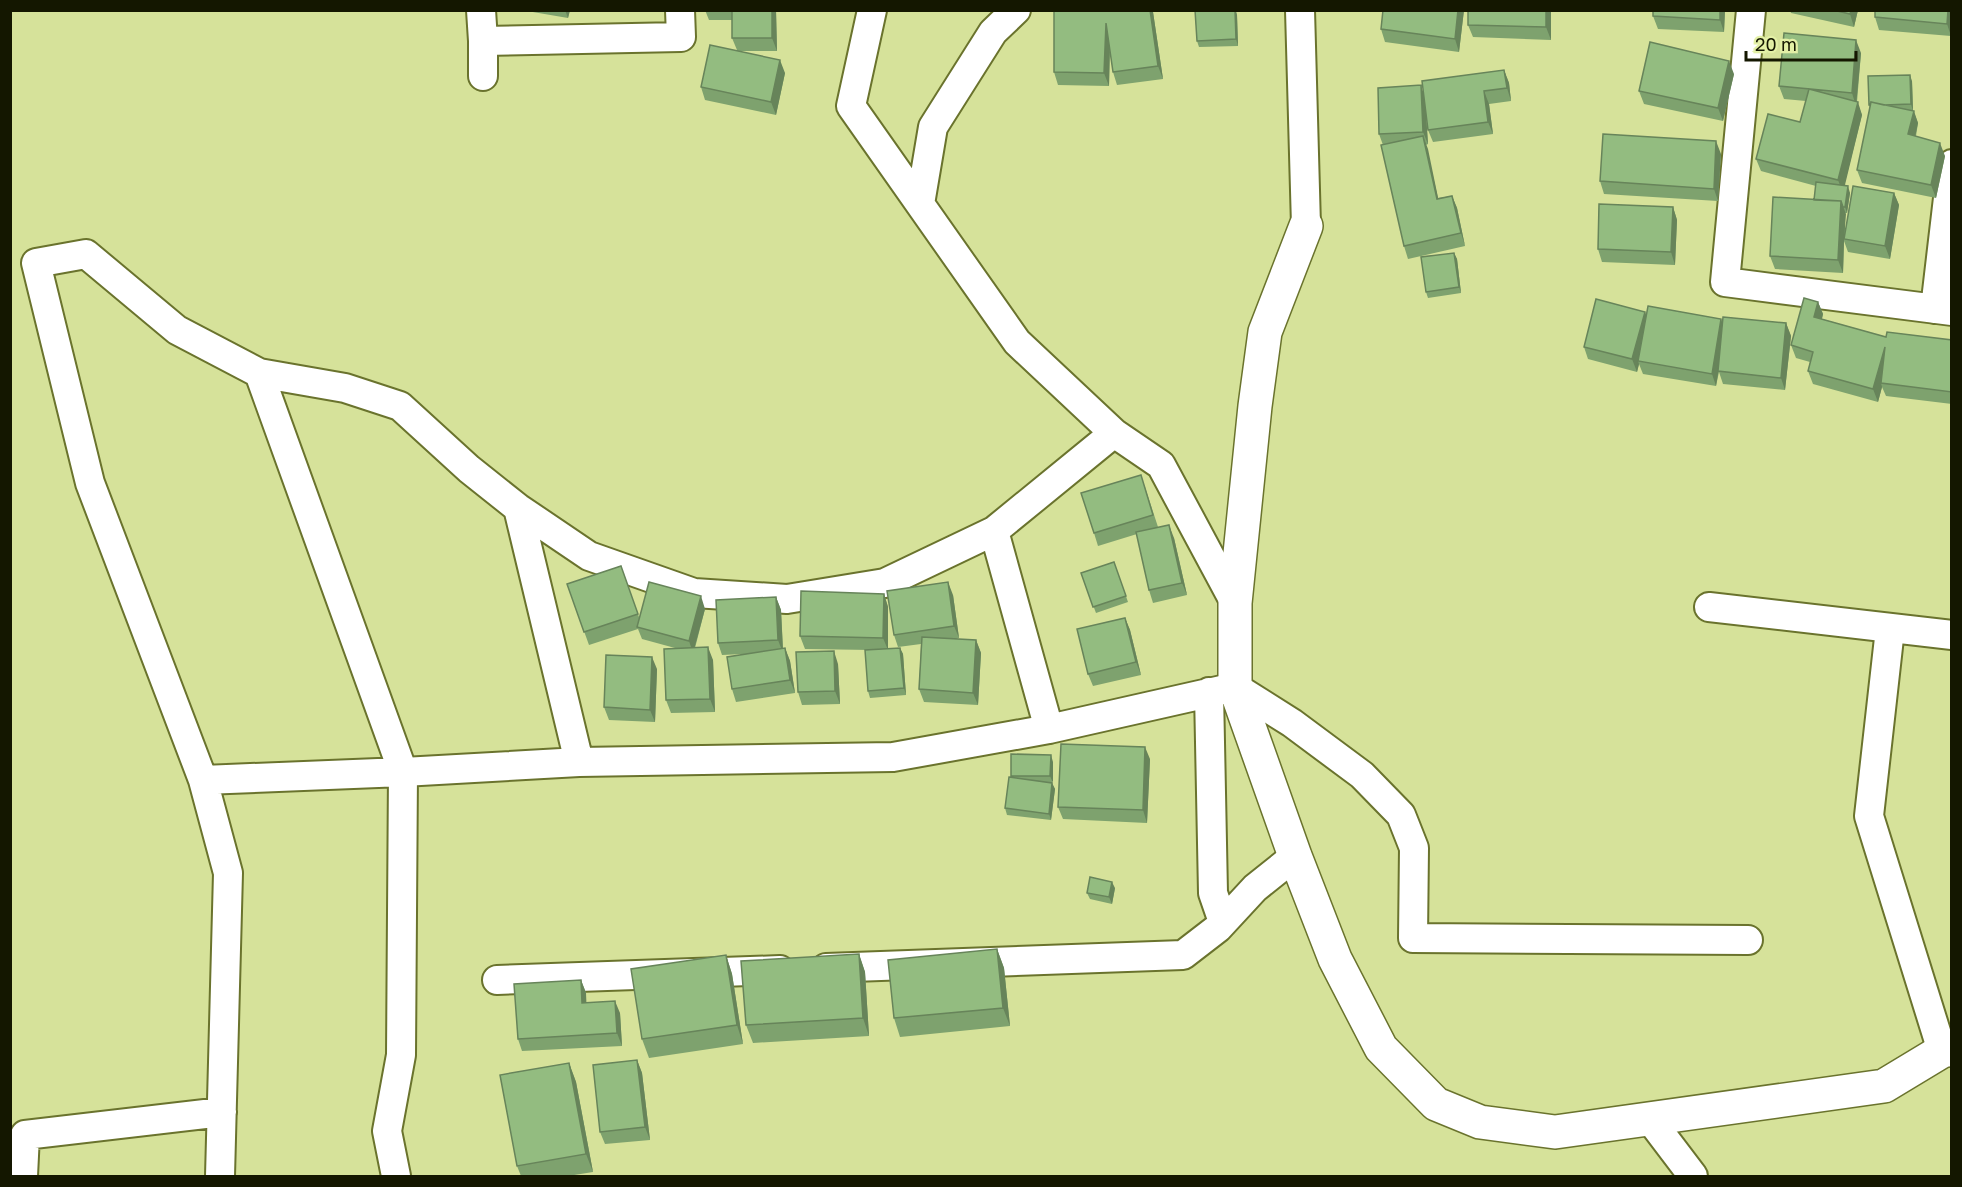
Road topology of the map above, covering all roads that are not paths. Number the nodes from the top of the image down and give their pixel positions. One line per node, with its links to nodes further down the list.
1 (482, 10): 7 (street)
2 (680, 10): 7 (street)
3 (872, 10): 10 (street)
4 (1016, 10): 10 (street)
5 (1300, 10): 11 (street)
6 (1751, 10): 12 (street)
7 (483, 41): 8 (street)
8 (483, 76)
9 (1952, 164): 12 (street)
10 (920, 204): 14 (street)
11 (1306, 226): 17 (street)
12 (1943, 310)
13 (259, 373): 15 (street); 24 (street); 25 (street)
14 (1114, 433): 16 (street); 17 (street)
15 (518, 508): 16 (street); 23 (street)
16 (994, 531): 22 (street)
17 (1235, 603): 21 (street)
18 (1709, 607): 19 (street)
19 (1890, 629): 20 (street); 30 (street)
20 (1952, 635)
21 (1222, 689): 22 (street); 26 (street); 27 (street); 28 (street)
22 (1049, 729): 23 (street)
23 (579, 762): 24 (street)
24 (403, 772): 25 (street); 35 (street)
25 (203, 780): 31 (street)
26 (1295, 856): 27 (street); 32 (street)
27 (1223, 922): 29 (street)
28 (1748, 940)
29 (497, 980)
30 (1947, 1050): 32 (street)
31 (222, 1112): 33 (street); 34 (street)
32 (1649, 1118): 36 (street)
33 (19, 1165)
34 (220, 1176)
35 (396, 1176)
36 (1693, 1176)

